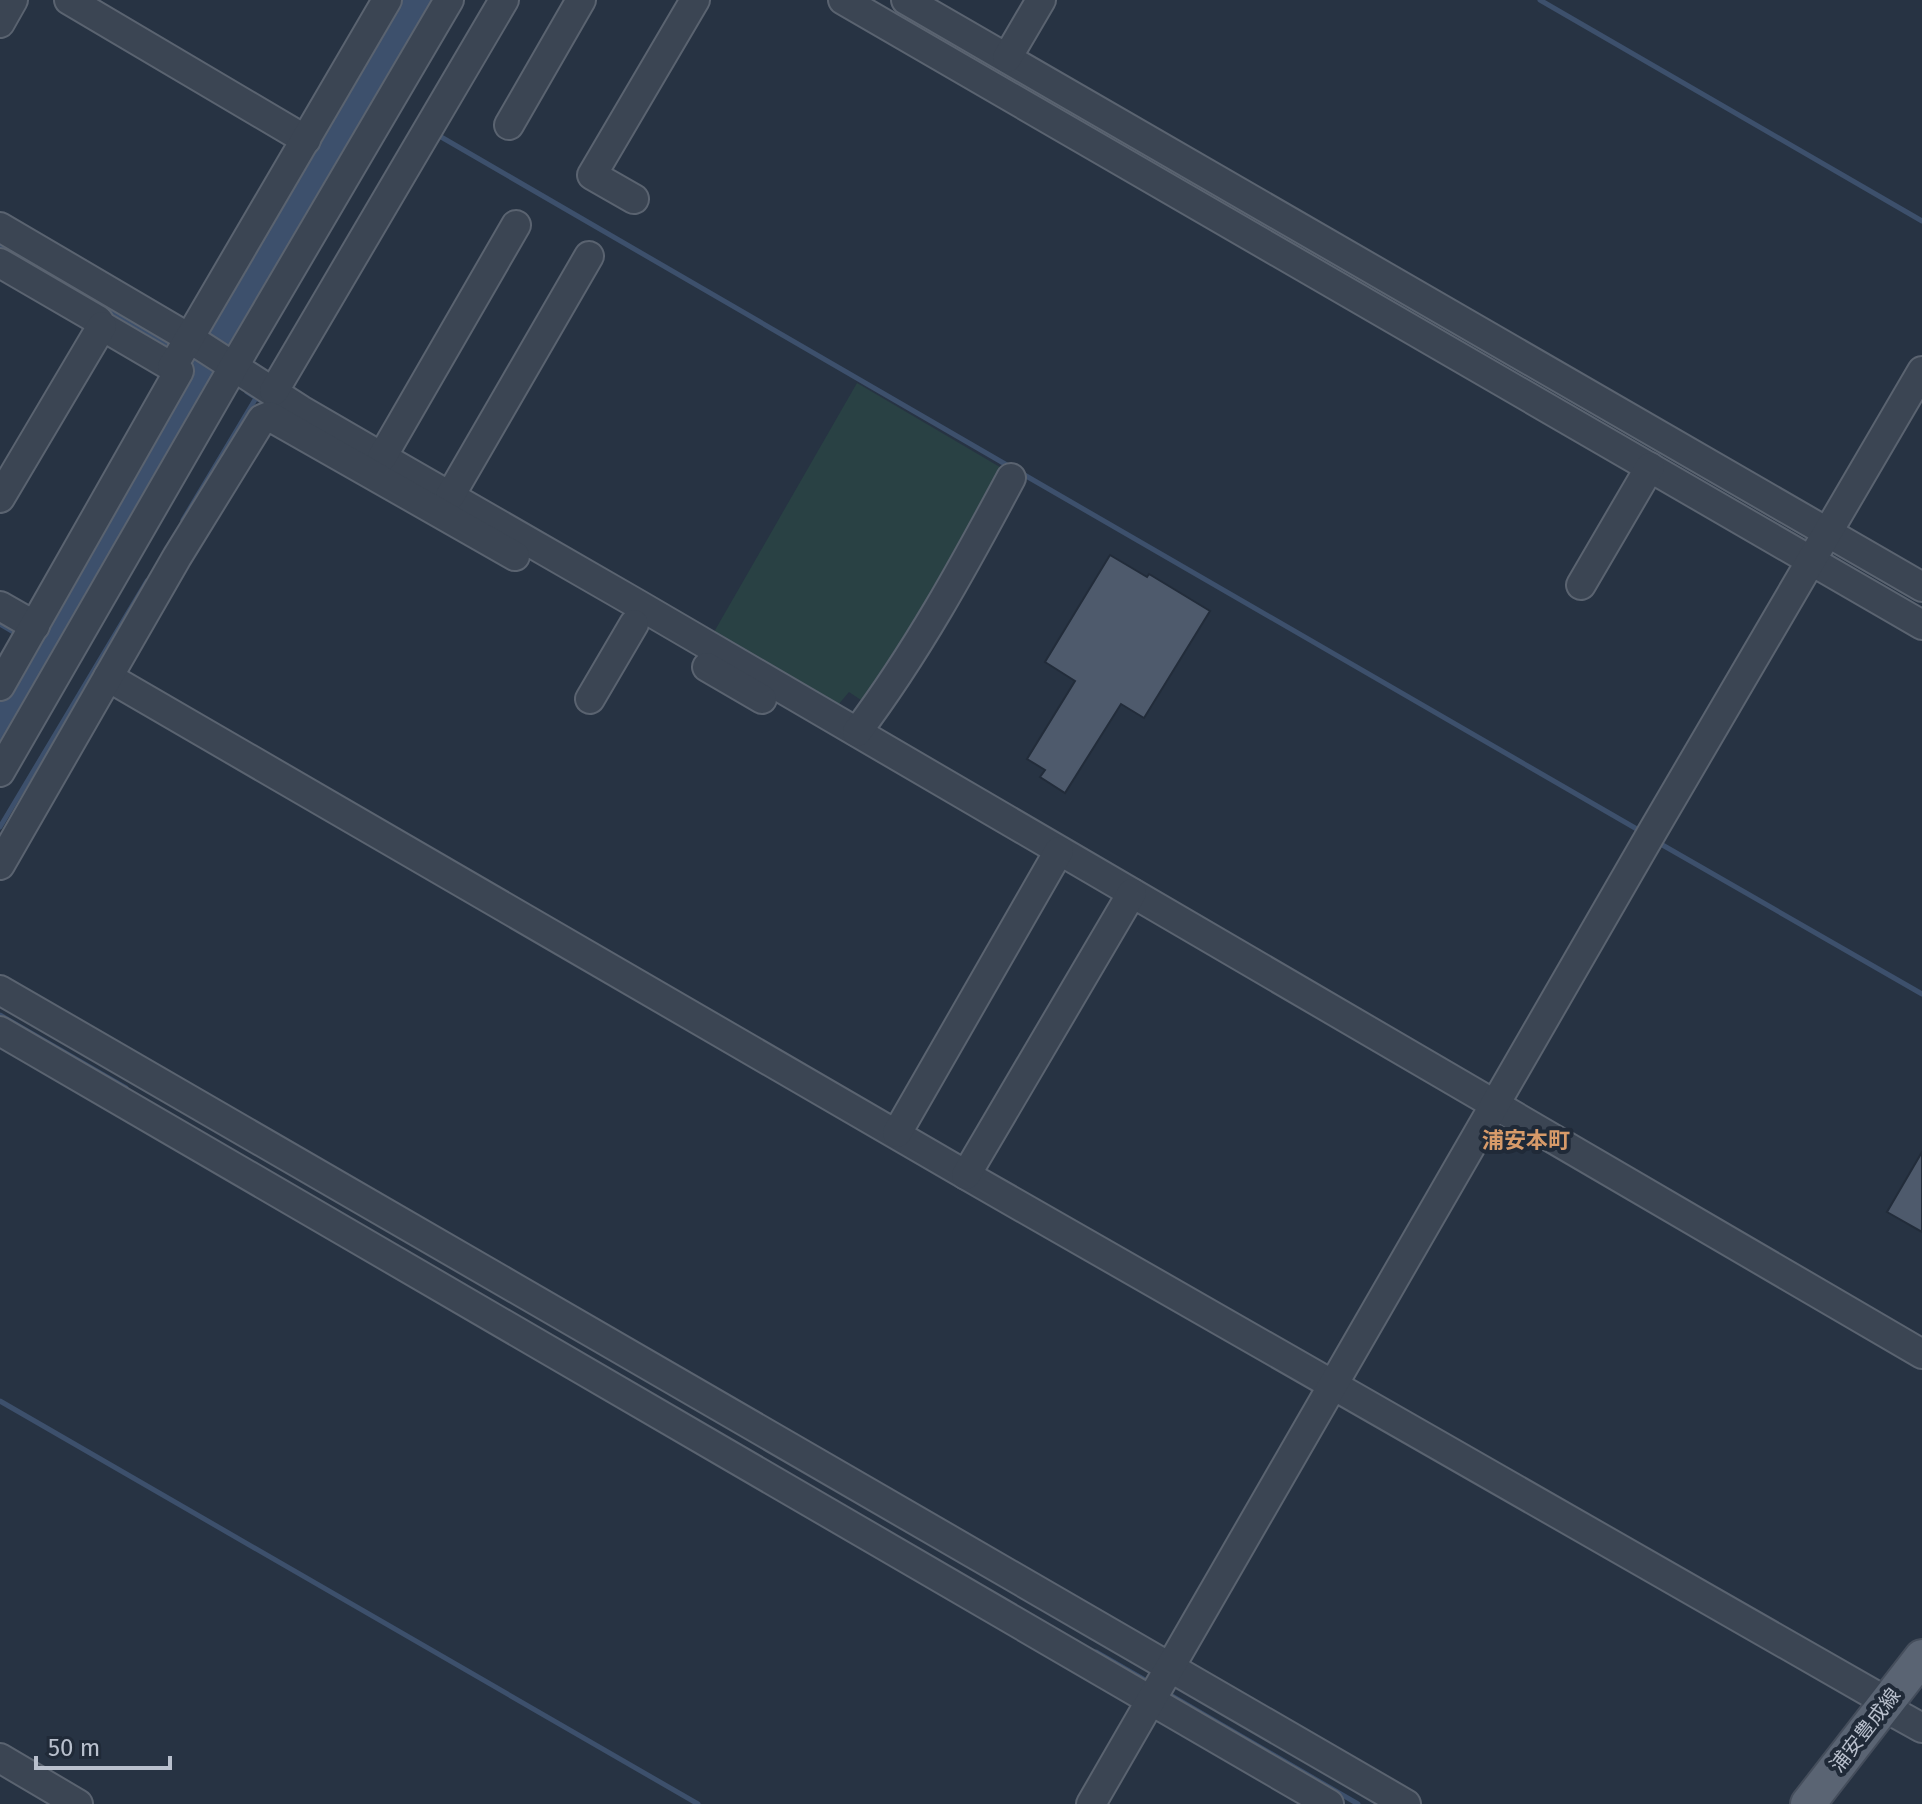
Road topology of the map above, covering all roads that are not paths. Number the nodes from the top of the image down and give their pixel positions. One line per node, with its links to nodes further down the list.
1 (13, 0): 11 (street)
2 (69, 0): 16 (street)
3 (387, 0): 16 (street)
4 (449, 0): 23 (street)
5 (504, 0): 25 (street)
6 (581, 0): 15 (street)
7 (695, 0): 17 (street)
8 (843, 0): 12 (street)
9 (906, 0): 12 (street)
10 (1041, 0): 13 (street)
11 (0, 23)
12 (938, 28): 13 (street); 14 (street)
13 (1007, 58): 14 (street)
14 (1074, 117): 26 (street)
15 (509, 125)
16 (306, 140): 22 (street)
17 (634, 199)
18 (516, 225): 27 (street)
19 (589, 256): 30 (street)
20 (8, 258): 21 (street); 22 (street)
21 (102, 326): 22 (street); 29 (street)
22 (184, 351): 23 (street); 39 (street)
23 (230, 364): 25 (street); 31 (street)
24 (1922, 371): 32 (street)
25 (274, 404): 27 (street); 30 (street); 33 (street)
26 (1652, 454): 32 (street); 35 (street)
27 (382, 457): 30 (street)
28 (1011, 478): 45 (street)
29 (0, 498)
30 (441, 501): 37 (street)
31 (138, 532): 33 (street); 40 (street)
32 (1819, 548): 34 (street); 38 (street); 52 (street)
33 (169, 552): 40 (street)
34 (1920, 583)
35 (1581, 585)
36 (0, 606): 39 (street)
37 (633, 616): 41 (street); 43 (street)
38 (1922, 625)
39 (35, 626): 42 (street)
40 (101, 667): 46 (street); 48 (street); 53 (street)
41 (723, 667): 44 (street); 45 (street)
42 (0, 686)
43 (590, 699)
44 (762, 699)
45 (857, 732): 47 (street)
46 (0, 772)
47 (1055, 858): 49 (street); 53 (street)
48 (0, 865)
49 (1128, 901): 52 (street); 54 (street)
50 (0, 990): 58 (street)
51 (0, 1031): 58 (street)
52 (1495, 1105): 55 (street); 56 (street)
53 (897, 1133): 54 (street)
54 (966, 1175): 56 (street)
55 (1922, 1354)
56 (1333, 1386): 58 (street); 59 (street)
57 (1922, 1657): 59 (main road, 浦安豊成線)
58 (1160, 1687): 63 (street); 64 (street); 65 (street)
59 (1885, 1704): 60 (street); 66 (main road, 浦安豊成線)
60 (1922, 1728)
61 (0, 1758): 62 (street)
62 (78, 1804)
63 (1091, 1804)
64 (1329, 1804)
65 (1406, 1804)
66 (1808, 1804)

